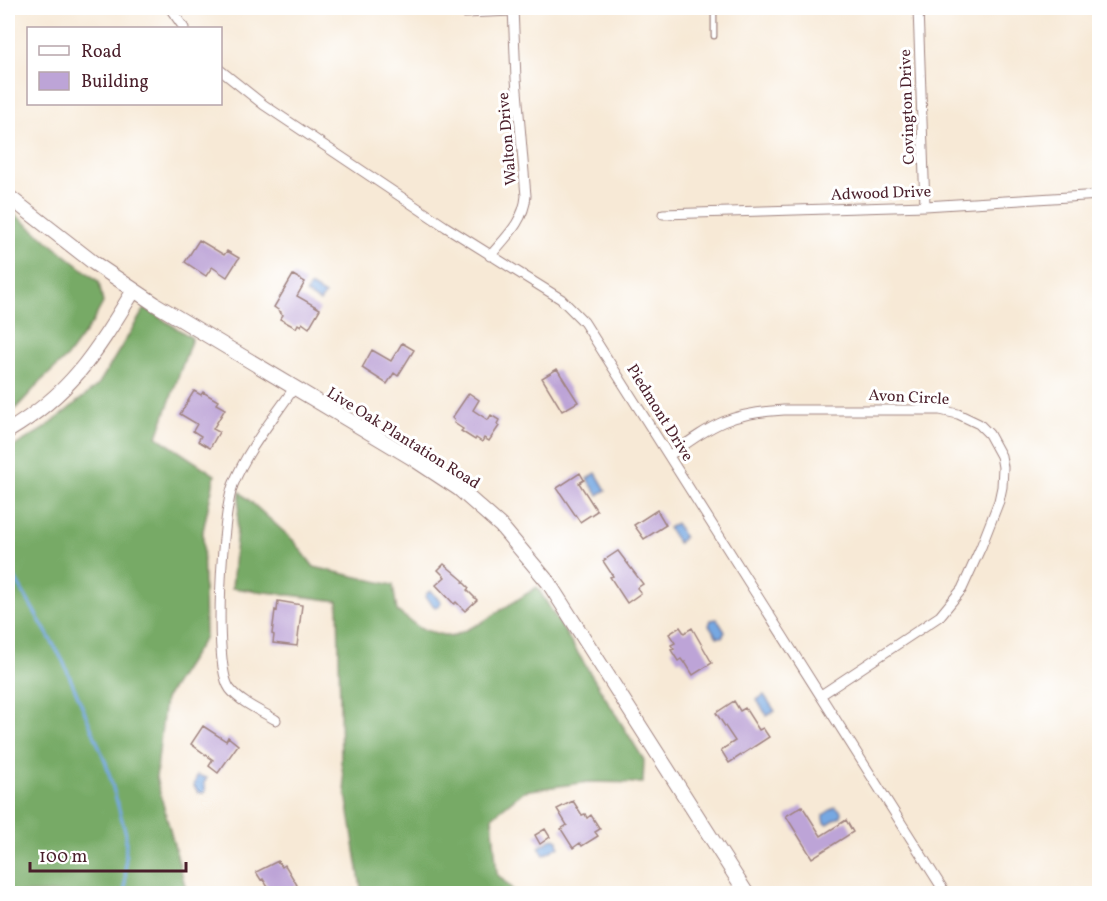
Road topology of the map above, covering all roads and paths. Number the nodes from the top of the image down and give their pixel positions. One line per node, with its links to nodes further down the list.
1 (170, 8): 6 (street)
2 (445, 8): 5 (street)
3 (714, 8): 7 (lane)
4 (918, 8): 11 (street, Covington Drive)
5 (513, 9): 13 (street, Walton Drive)
6 (183, 27)
7 (714, 36)
8 (222, 72): 13 (street, Piedmont Drive)
9 (1100, 195): 11 (street, Adwood Drive)
10 (8, 196): 14 (street, Live Oak Plantation Road)
11 (925, 206): 12 (street, Adwood Drive)
12 (663, 214)
13 (490, 256): 17 (street, Piedmont Drive)
14 (134, 290): 15 (street, Live Oak Plantation Road); 16 (street)
15 (294, 387): 19 (street); 20 (street, Live Oak Plantation Road)
16 (8, 432)
17 (670, 455): 18 (street, Piedmont Drive); 18 (street, Avon Circle)
18 (821, 695): 21 (street, Piedmont Drive)
19 (276, 720)
20 (747, 894)
21 (946, 894)

